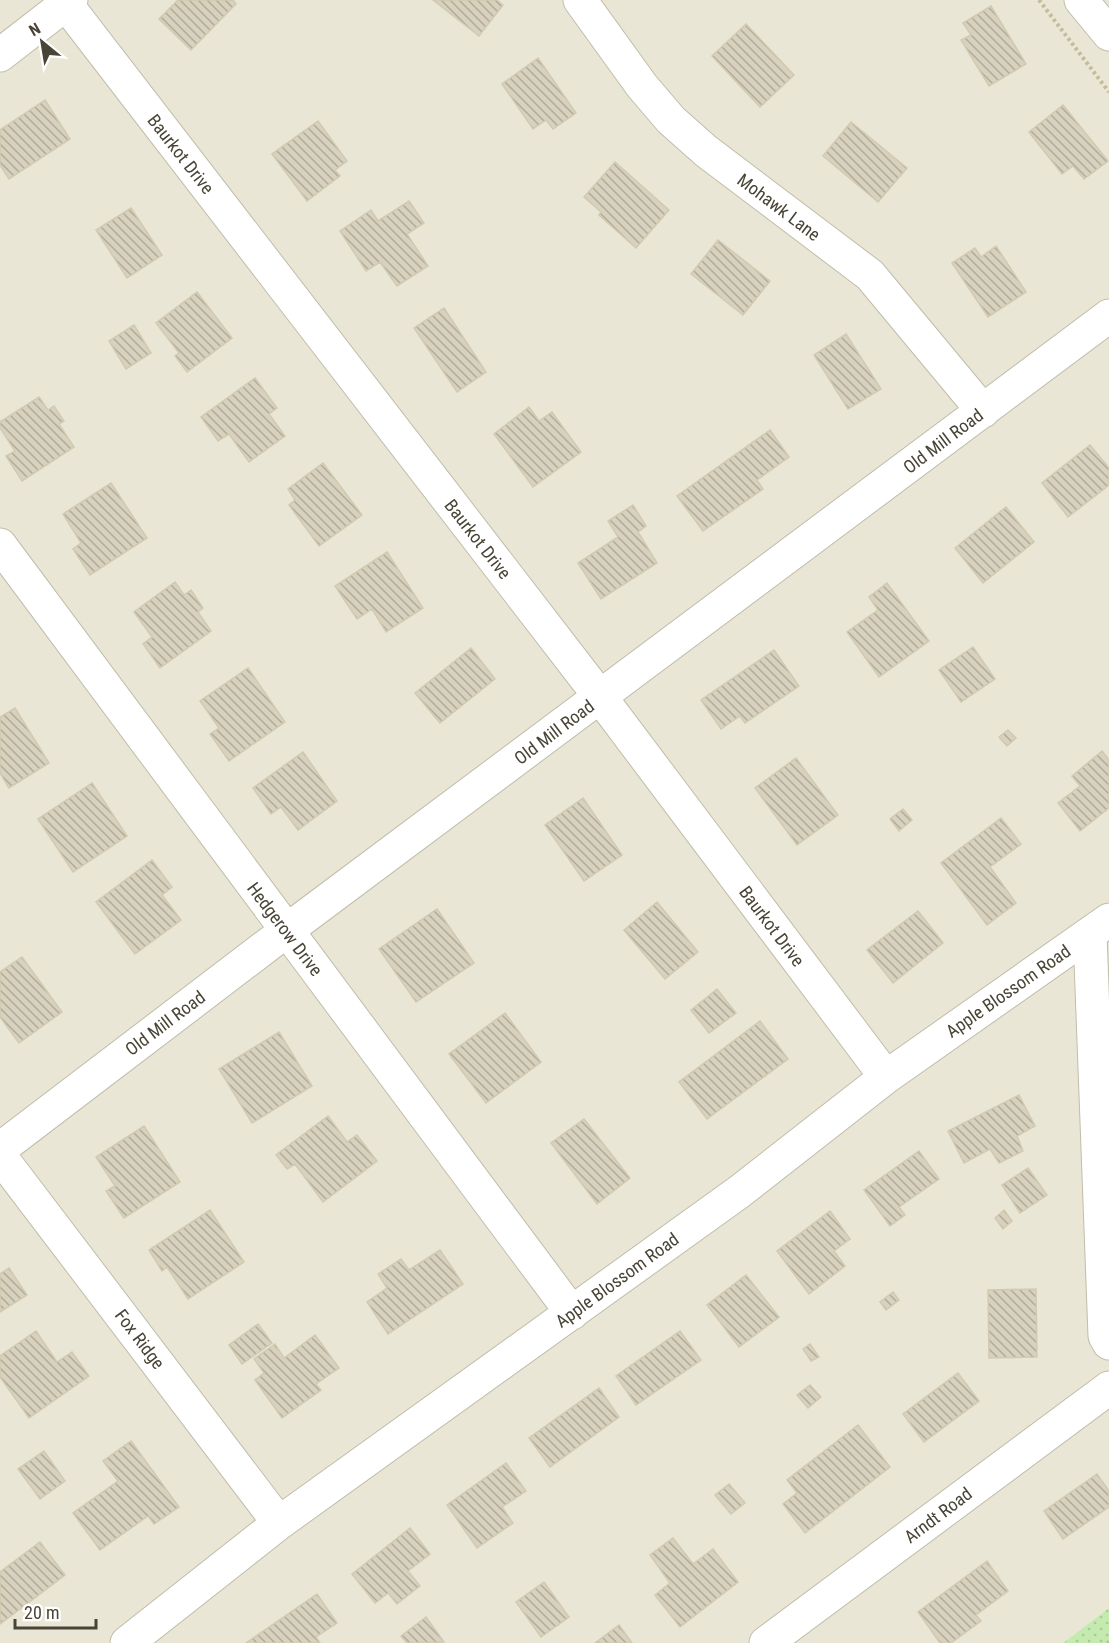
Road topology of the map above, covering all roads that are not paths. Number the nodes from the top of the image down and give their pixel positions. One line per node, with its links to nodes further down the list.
1 (580, 0): 7 (street, Mohawk Lane)
2 (1081, 0): 4 (street)
3 (69, 2): 5 (street); 9 (street, Baurkot Drive)
4 (1109, 34)
5 (0, 55)
6 (1109, 316): 7 (street, Old Mill Road)
7 (983, 411): 9 (street, Old Mill Road)
8 (0, 544): 11 (street, Hedgerow Drive)
9 (601, 698): 11 (street, Old Mill Road); 12 (street, Baurkot Drive)
10 (1099, 927): 12 (street, Apple Blossom Road); 16 (street)
11 (286, 931): 13 (street, Old Mill Road); 15 (street, Hedgerow Drive)
12 (886, 1077): 15 (street, Apple Blossom Road)
13 (0, 1149)
14 (0, 1156): 18 (street, Fox Ridge)
15 (572, 1312): 18 (street, Apple Blossom Road)
16 (1109, 1343)
17 (1109, 1388): 20 (street, Arndt Road)
18 (279, 1523): 19 (street, Apple Blossom Road)
19 (127, 1643)
20 (766, 1643)

